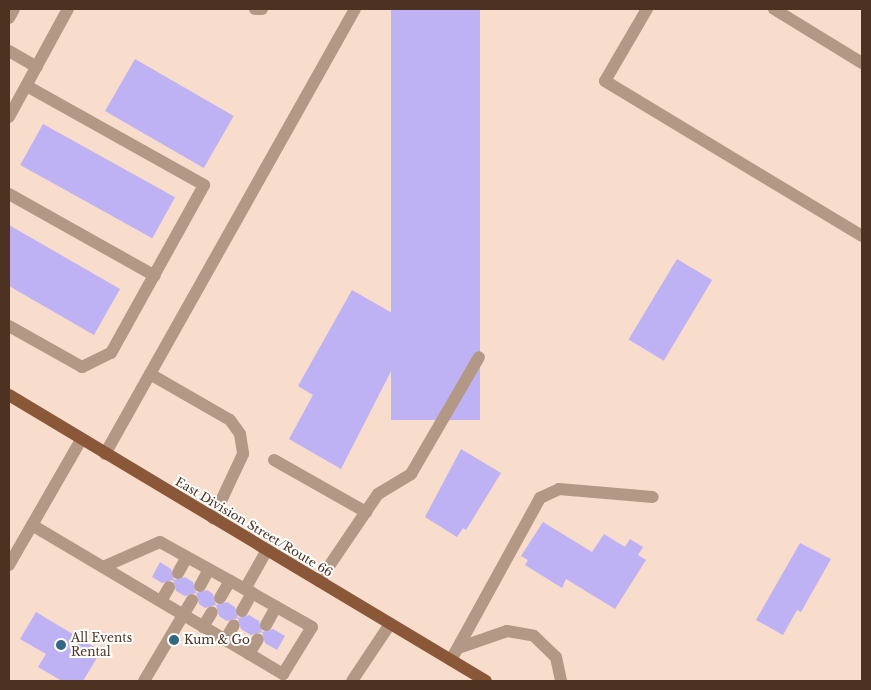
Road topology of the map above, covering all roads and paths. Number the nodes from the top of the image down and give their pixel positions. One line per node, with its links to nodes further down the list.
1 (14, 9): 8 (street)
2 (68, 9): 11 (street)
3 (255, 9): 4 (street)
4 (262, 9)
5 (356, 9): 19 (street)
6 (647, 9): 15 (street)
7 (774, 9): 10 (street)
8 (9, 18)
9 (9, 51): 11 (street)
10 (862, 63)
11 (37, 67): 12 (street)
12 (27, 86): 13 (street); 16 (street)
13 (9, 117)
14 (9, 194): 16 (street)
15 (862, 236)
16 (155, 276): 17 (street)
17 (11, 332)
18 (479, 357): 25 (street)
19 (150, 374): 22 (street); 26 (street)
20 (9, 396): 21 (main road, East Division Street/Route 66)
21 (81, 440): 22 (main road, East Division Street/Route 66); 27 (street)
22 (105, 454): 26 (main road, East Division Street/Route 66)
23 (274, 460): 25 (street)
24 (653, 496): 52 (street)
25 (366, 512): 35 (street)
26 (213, 518): 28 (main road, East Division Street/Route 66)
27 (32, 525): 30 (street); 31 (street)
28 (267, 550): 35 (main road, East Division Street/Route 66); 38 (street)
29 (187, 557): 31 (street); 32 (street); 33 (street)
30 (9, 565)
31 (103, 567): 41 (street)
32 (209, 569): 34 (street); 36 (street)
33 (178, 573)
34 (230, 581): 38 (street); 39 (street)
35 (319, 581): 46 (main road, East Division Street/Route 66)
36 (200, 586)
37 (169, 587): 41 (street)
38 (249, 591): 42 (street); 43 (street)
39 (220, 598)
40 (192, 600): 45 (street)
41 (161, 601): 45 (street)
42 (276, 607): 48 (street); 53 (street)
43 (242, 611)
44 (212, 612): 49 (street)
45 (183, 615): 49 (street); 55 (street)
46 (390, 624): 54 (main road, East Division Street/Route 66); 56 (street)
47 (234, 625): 51 (street)
48 (266, 625)
49 (203, 627): 51 (street)
50 (258, 639): 53 (street)
51 (225, 640): 53 (street)
52 (458, 648): 54 (street); 58 (street)
53 (248, 654)
54 (451, 660): 57 (main road, East Division Street/Route 66)
55 (144, 681)
56 (352, 681)
57 (486, 681)
58 (561, 681)

